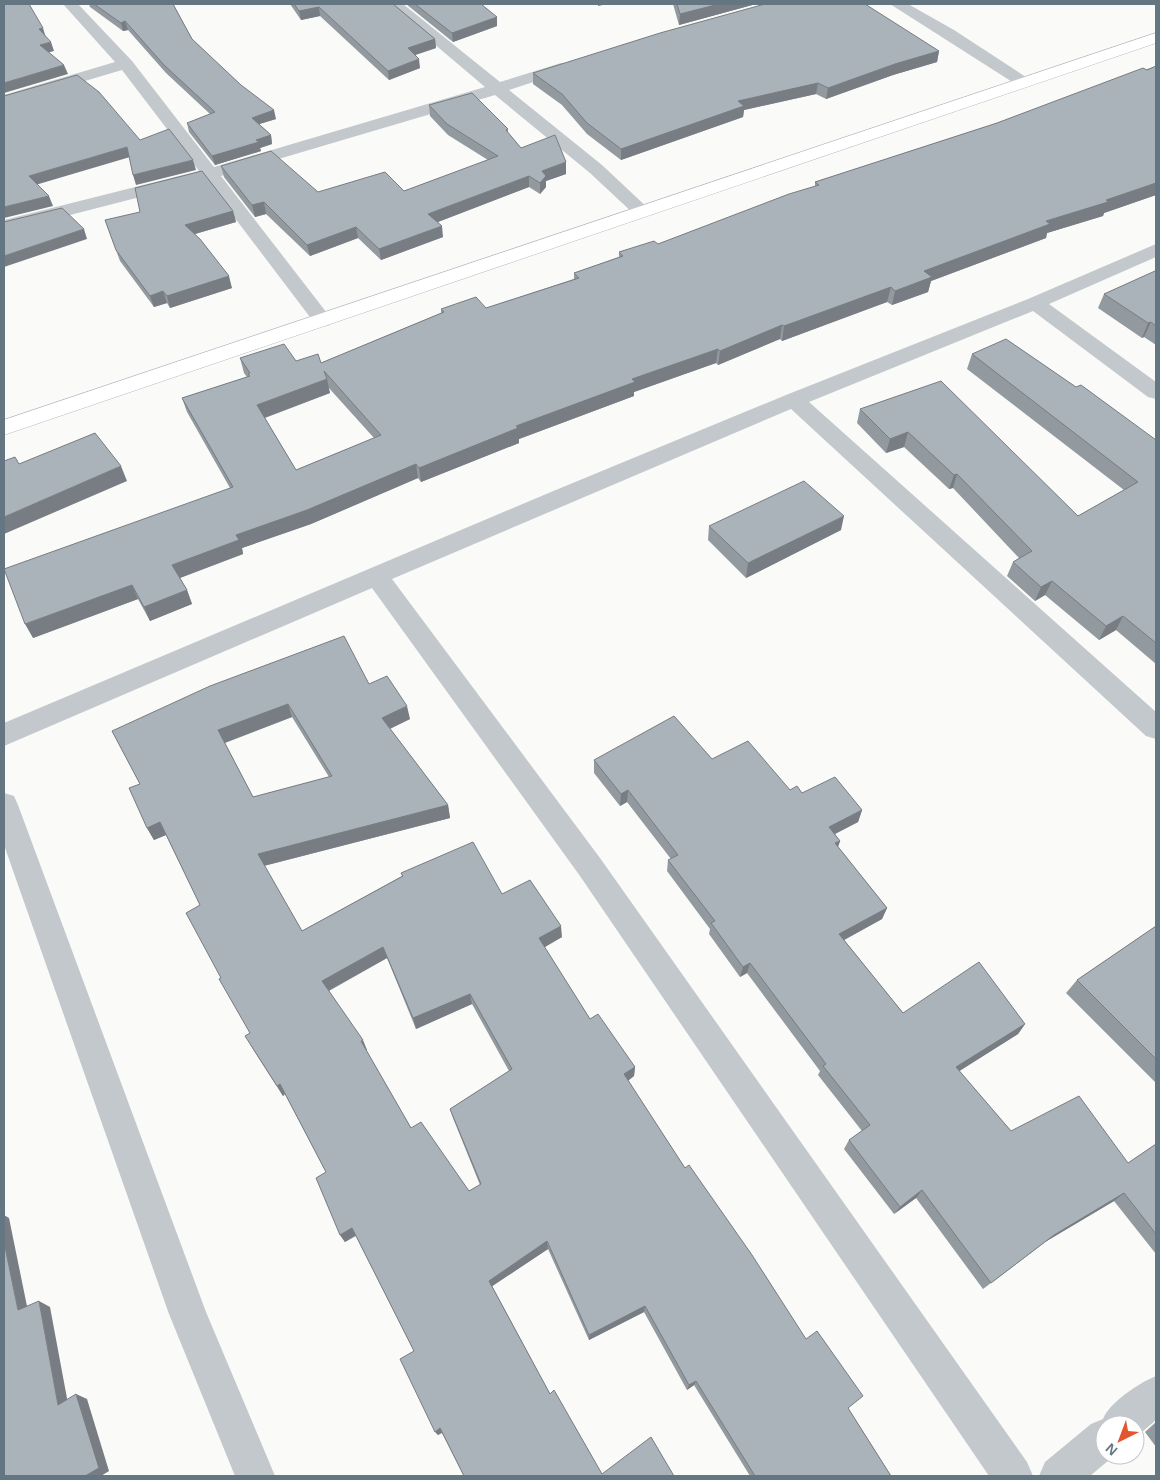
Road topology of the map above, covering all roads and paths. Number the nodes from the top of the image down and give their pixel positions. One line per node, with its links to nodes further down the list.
1 (70, 4): 6 (street)
2 (394, 4): 8 (street)
3 (898, 4): 7 (street)
4 (1156, 38): 7 (street)
5 (583, 61): 8 (street)
6 (126, 64): 9 (street); 10 (street)
7 (1023, 82): 11 (street)
8 (499, 88): 10 (street); 11 (street)
9 (4, 100)
10 (211, 173): 12 (street); 15 (street)
11 (642, 211): 15 (street)
12 (4, 226)
13 (1156, 250): 14 (street)
14 (1035, 303): 16 (street); 17 (street)
15 (323, 321): 18 (street)
16 (1156, 392)
17 (794, 400): 19 (street); 20 (street)
18 (4, 428)
19 (376, 576): 21 (street); 27 (street)
20 (1156, 728)
21 (4, 735)
22 (4, 805): 26 (street)
23 (1156, 1395): 24 (street)
24 (1132, 1415)
25 (1095, 1446): 28 (street)
26 (255, 1476)
27 (1013, 1476)
28 (1059, 1476)

